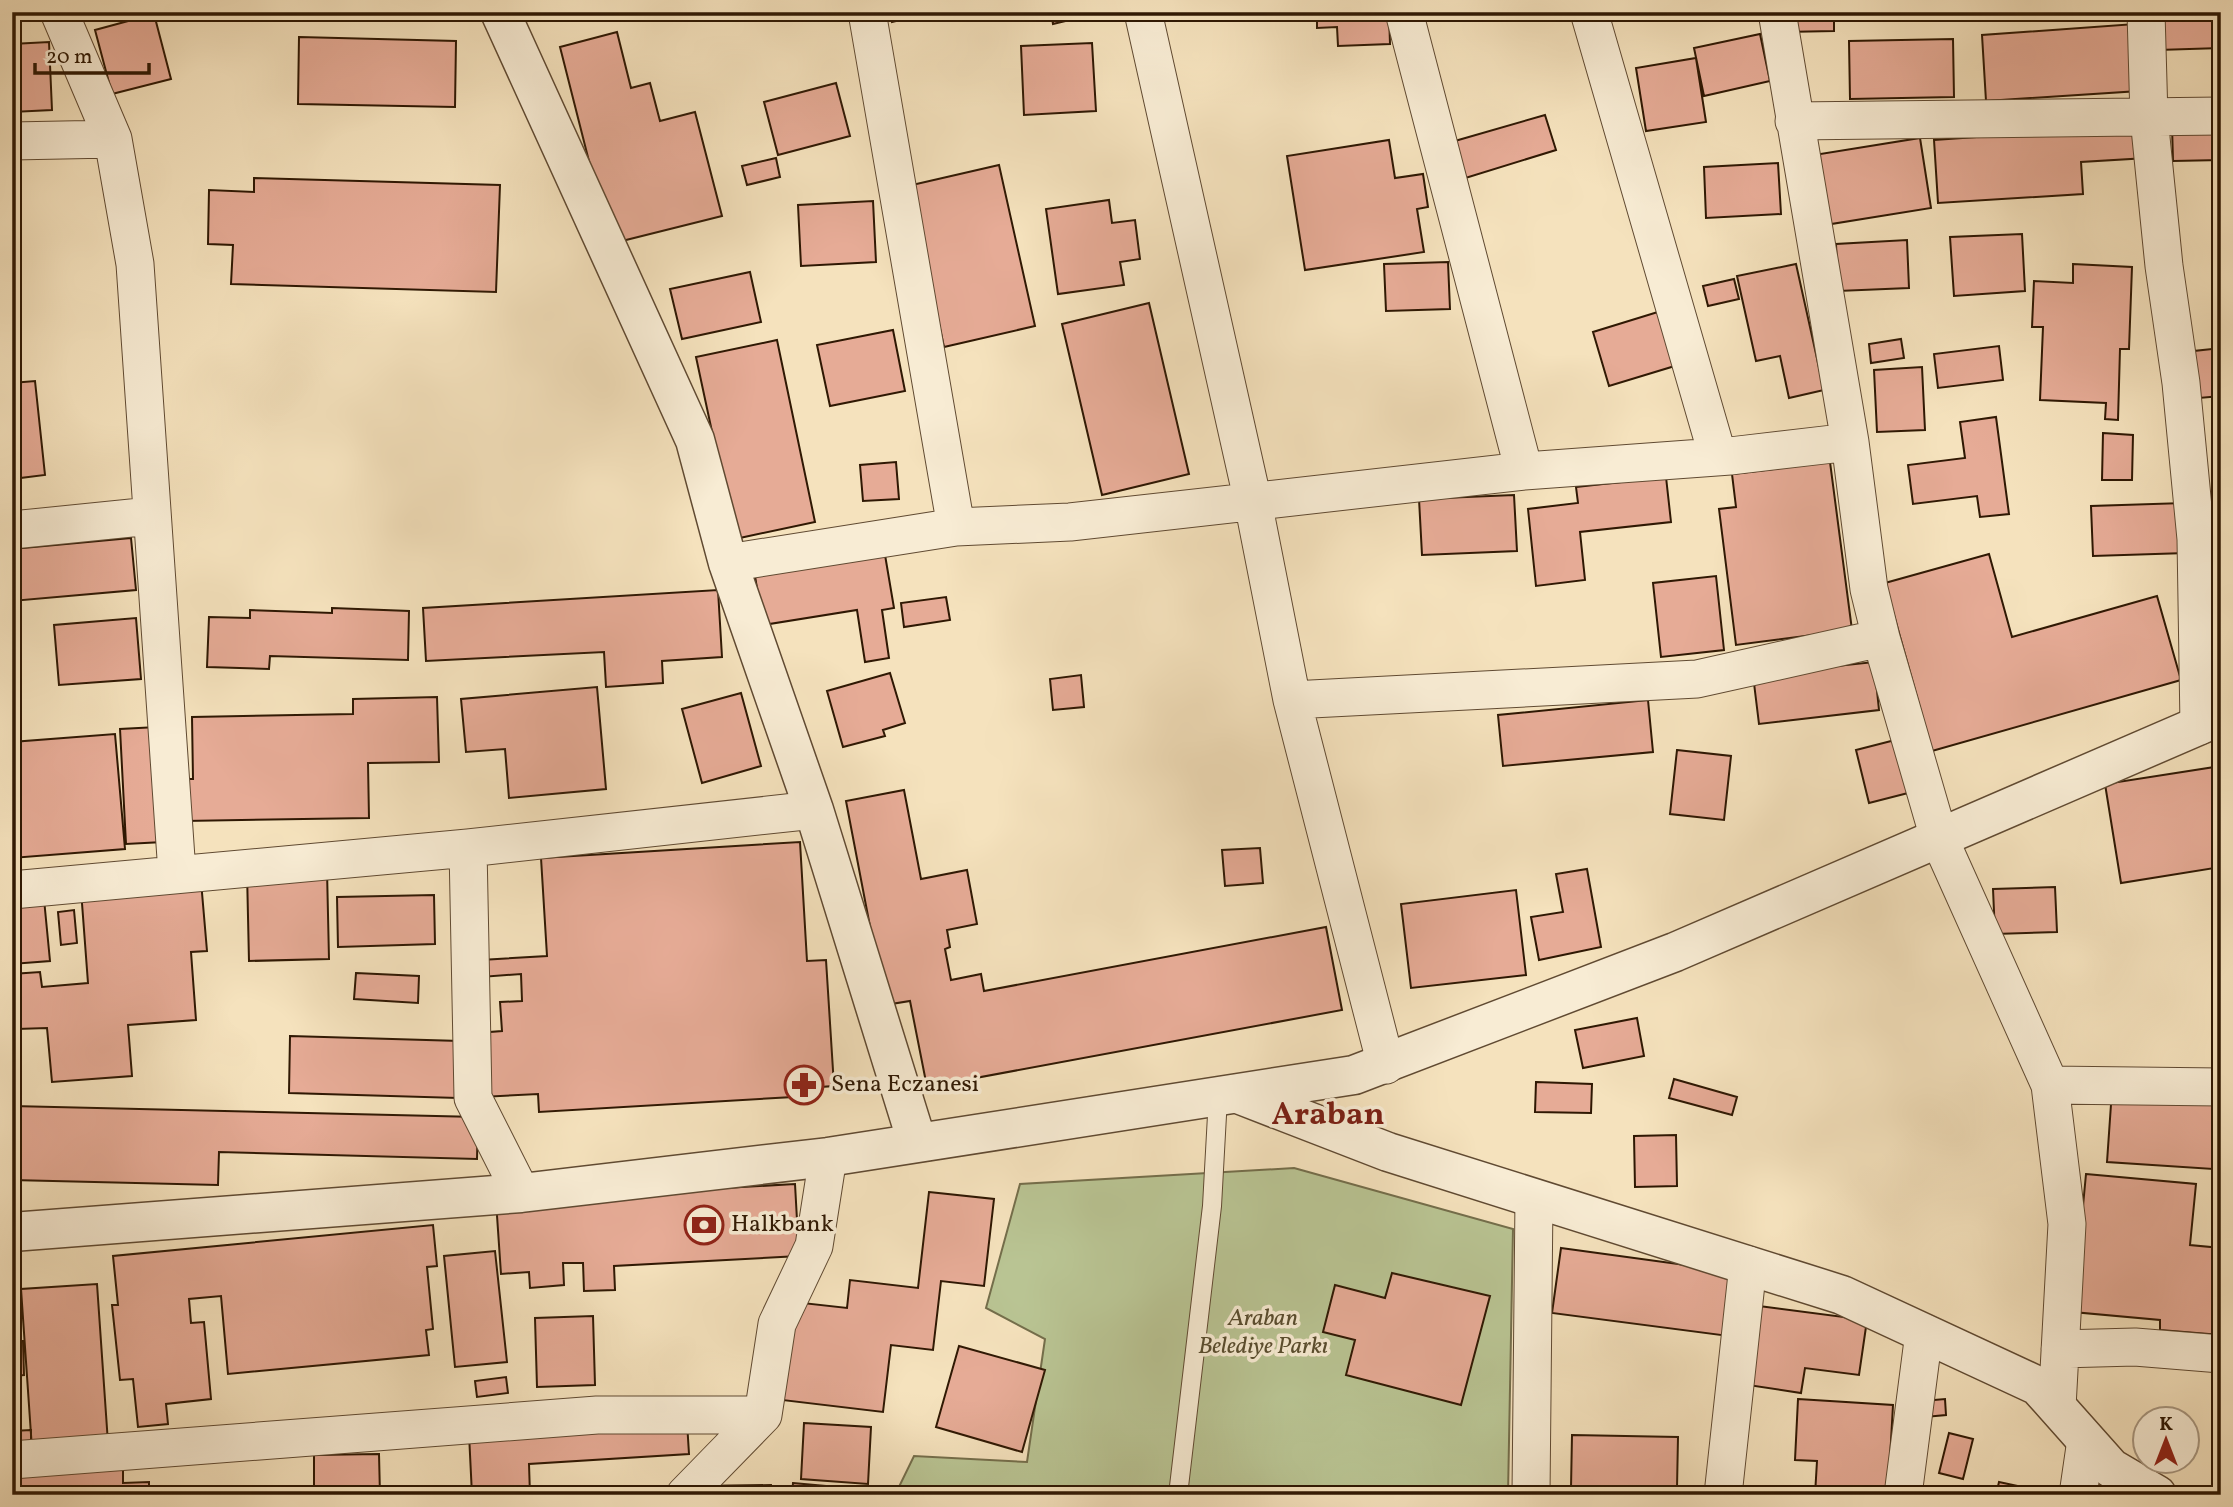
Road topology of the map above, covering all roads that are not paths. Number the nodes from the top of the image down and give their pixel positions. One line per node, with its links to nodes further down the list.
1 (59, 12): 12 (street)
2 (500, 12): 21 (street)
3 (867, 12): 19 (street)
4 (1143, 12): 17 (street)
5 (1404, 12): 16 (street)
6 (1589, 12): 15 (street)
7 (1777, 12): 11 (street)
8 (2146, 12): 10 (street)
9 (2221, 116): 10 (street)
10 (2149, 118): 11 (street); 24 (street)
11 (1794, 121): 14 (street)
12 (113, 139): 13 (street); 18 (street)
13 (12, 141)
14 (1850, 442): 15 (street); 22 (street)
15 (1718, 457): 16 (street)
16 (1524, 471): 17 (street)
17 (1253, 502): 19 (street); 23 (street)
18 (151, 516): 20 (street); 28 (street)
19 (956, 527): 21 (street)
20 (12, 530)
21 (729, 563): 25 (street)
22 (1881, 638): 23 (street); 26 (street)
23 (1292, 700): 30 (street)
24 (2210, 721): 26 (street)
25 (814, 810): 27 (street); 34 (street)
26 (1939, 838): 30 (street); 31 (street)
27 (468, 848): 28 (street); 36 (street)
28 (177, 873): 29 (street)
29 (12, 890)
30 (1386, 1065): 33 (street)
31 (2050, 1085): 32 (street); 41 (street)
32 (2221, 1087)
33 (1228, 1095): 34 (street); 37 (street); 48 (lane)
34 (917, 1142): 35 (street)
35 (828, 1157): 36 (street); 44 (street)
36 (521, 1193): 38 (street)
37 (1534, 1198): 39 (street); 49 (street)
38 (12, 1232)
39 (1748, 1265): 40 (street); 50 (street)
40 (1924, 1333): 43 (street); 51 (street)
41 (2060, 1349): 42 (street); 43 (street)
42 (2221, 1354)
43 (2057, 1407): 45 (street)
44 (764, 1415): 46 (street); 47 (street)
45 (2086, 1440): 52 (street); 53 (street)
46 (12, 1460)
47 (685, 1495)
48 (1178, 1495)
49 (1531, 1495)
50 (1723, 1495)
51 (1903, 1495)
52 (2078, 1495)
53 (2157, 1495)

